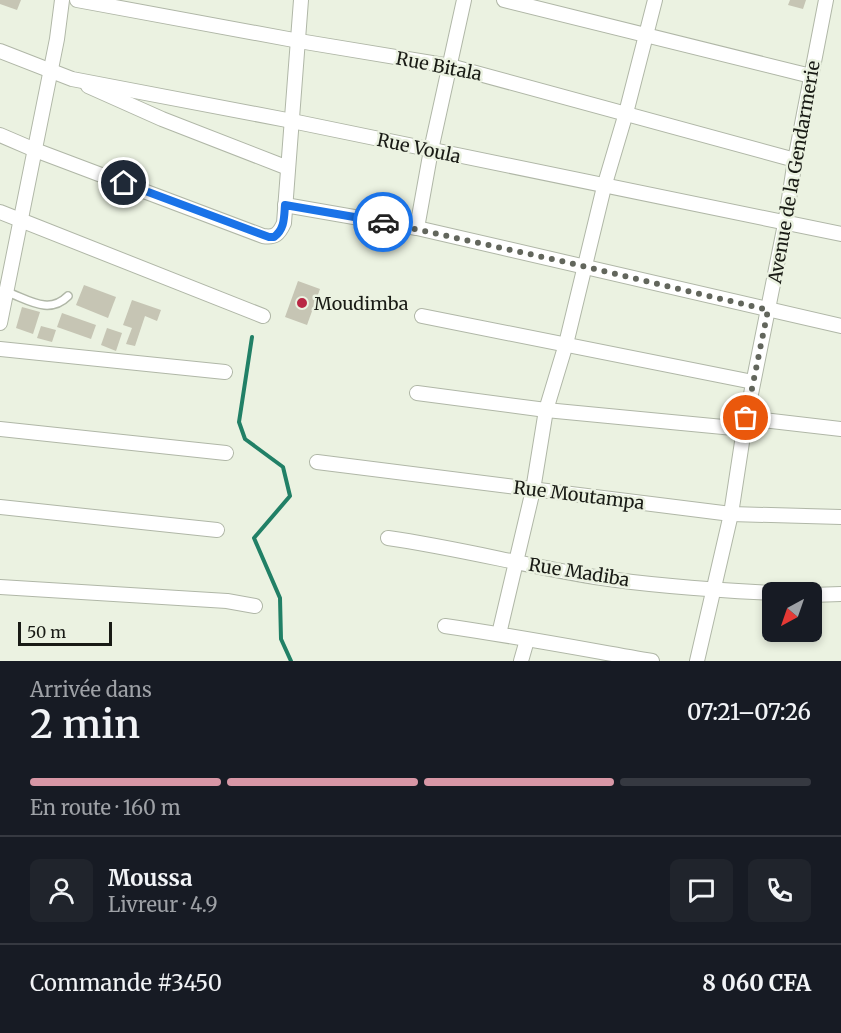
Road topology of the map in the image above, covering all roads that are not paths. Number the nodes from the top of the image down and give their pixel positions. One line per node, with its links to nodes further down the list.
1 (62, 0): 12 (street)
2 (77, 0): 9 (street, Rue Bitala)
3 (302, 0): 9 (street)
4 (464, 0): 11 (street)
5 (504, 0): 8 (street)
6 (655, 0): 8 (street)
7 (826, 0): 13 (street, Avenue de la Gendarmerie)
8 (645, 35): 13 (street); 15 (street)
9 (299, 41): 11 (street, Rue Bitala); 16 (street)
10 (0, 51): 12 (street, Rue Voula)
11 (450, 66): 15 (street, Rue Bitala); 19 (street)
12 (50, 72): 14 (street, Rue Voula); 18 (street)
13 (811, 76): 20 (street, Avenue de la Gendarmerie)
14 (72, 79): 16 (street, Rue Voula); 21 (street)
15 (626, 112): 20 (street, Rue Bitala); 22 (street)
16 (292, 121): 19 (street, Rue Voula); 21 (street)
17 (0, 135): 18 (street)
18 (35, 150): 23 (street); 25 (street)
19 (431, 150): 22 (street, Rue Voula); 27 (street)
20 (795, 160): 26 (street, Avenue de la Gendarmerie)
21 (288, 168): 23 (street)
22 (604, 186): 26 (street, Rue Voula); 29 (street)
23 (285, 205): 27 (street)
24 (0, 212): 25 (street)
25 (20, 220): 30 (street); 33 (street)
26 (785, 224): 28 (street, Rue Voula); 32 (street, Avenue de la Gendarmerie)
27 (417, 228): 29 (street)
28 (841, 234)
29 (584, 266): 32 (street); 37 (street)
30 (4, 290): 31 (lane); 35 (street)
31 (68, 296)
32 (768, 310): 36 (street); 40 (street, Avenue de la Gendarmerie)
33 (262, 316)
34 (422, 316): 37 (street)
35 (0, 323)
36 (841, 326)
37 (566, 344): 40 (street); 42 (street)
38 (0, 349): 39 (street)
39 (225, 372)
40 (753, 382): 43 (street, Avenue de la Gendarmerie)
41 (417, 393): 42 (street)
42 (546, 410): 43 (street); 48 (street)
43 (745, 424): 45 (street); 50 (street, Avenue de la Gendarmerie)
44 (0, 429): 46 (street)
45 (841, 429)
46 (226, 453)
47 (317, 462): 48 (street, Rue Moutampa)
48 (533, 489): 50 (street, Rue Moutampa); 54 (street)
49 (0, 507): 52 (street)
50 (731, 514): 51 (street, Rue Moutampa); 56 (street, Avenue de la Gendarmerie)
51 (841, 517)
52 (217, 530)
53 (388, 538): 54 (street, Rue Madiba)
54 (517, 562): 56 (street, Rue Madiba); 62 (street)
55 (0, 587): 60 (street)
56 (712, 590): 57 (street, Rue Madiba); 66 (street, Avenue de la Gendarmerie)
57 (762, 592)
58 (841, 594): 59 (street)
59 (822, 595)
60 (255, 606)
61 (445, 626): 62 (street)
62 (499, 634): 63 (street)
63 (526, 640): 64 (street); 65 (street)
64 (521, 661)
65 (652, 661)
66 (697, 661)

